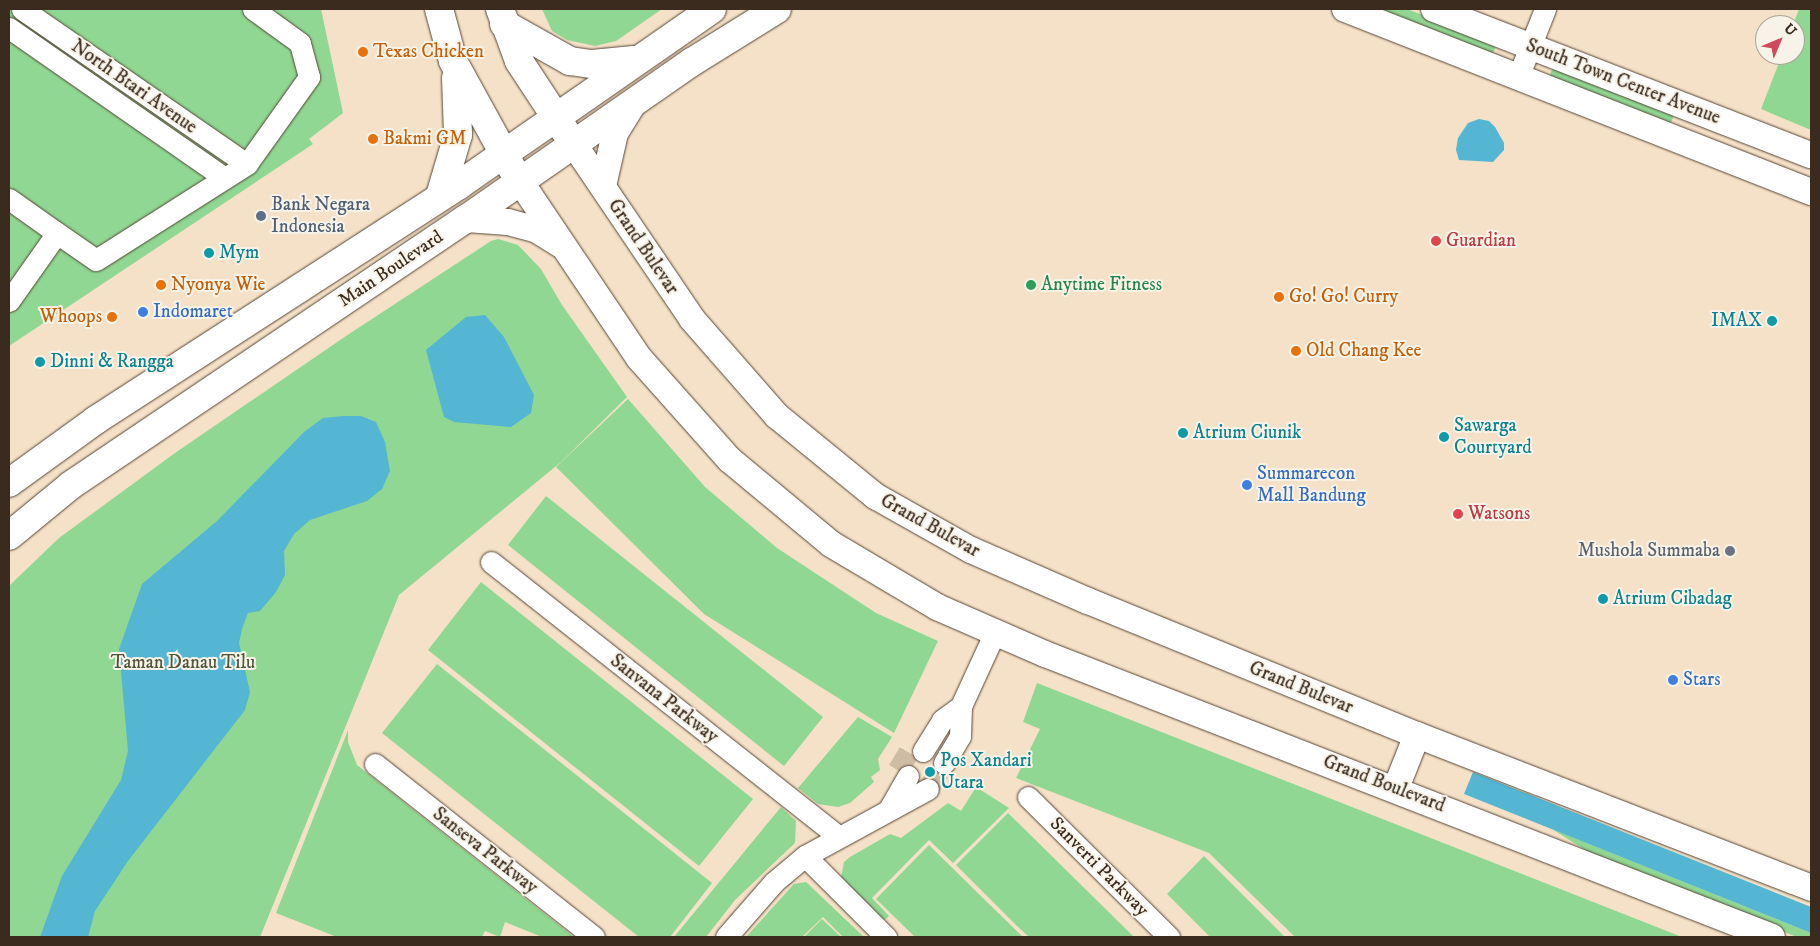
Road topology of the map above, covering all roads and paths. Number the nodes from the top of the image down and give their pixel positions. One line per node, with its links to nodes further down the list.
1 (22, 9): 20 (street, North Btari Avenue)
2 (253, 9): 20 (street)
3 (439, 9): 13 (main road)
4 (712, 9): 12 (main road, Main Boulevard)
5 (777, 9): 15 (main road, Main Boulevard)
6 (1345, 9): 14 (street, South Town Center Avenue)
7 (1434, 9): 11 (street, South Town Center Avenue)
8 (1545, 9): 11 (street)
9 (502, 16): 12 (main road); 16 (main road)
10 (9, 28): 21 (street, North Btari Avenue)
11 (1530, 46): 14 (street); 18 (street, South Town Center Avenue)
12 (638, 59): 16 (main road, Main Boulevard)
13 (453, 62): 19 (main road); 25 (main road)
14 (1518, 77): 24 (street, South Town Center Avenue)
15 (634, 102): 17 (main road, Main Boulevard); 23 (street)
16 (556, 117): 17 (main road); 19 (main road, Main Boulevard)
17 (573, 143): 22 (main road, Main Boulevard); 23 (street, Grand Bulevar)
18 (1811, 155)
19 (503, 156): 22 (main road); 25 (main road, Main Boulevard)
20 (247, 164): 21 (street)
21 (225, 178): 28 (street)
22 (520, 181): 27 (main road, Main Boulevard); 29 (street)
23 (603, 186): 36 (street, Grand Bulevar)
24 (1811, 192)
25 (440, 196): 31 (main road, Main Boulevard)
26 (9, 199): 28 (street)
27 (466, 219): 29 (street); 32 (main road, Main Boulevard)
28 (57, 233): 30 (street)
29 (564, 247): 34 (street)
30 (9, 301)
31 (9, 483)
32 (13, 524)
33 (491, 562): 45 (street, Sanvana Parkway)
34 (995, 632): 35 (street); 41 (street, Grand Boulevard)
35 (961, 706): 37 (street); 39 (street)
36 (1417, 735): 41 (street); 47 (street)
37 (918, 748)
38 (375, 764): 48 (street, Sanseva Parkway)
39 (949, 767)
40 (903, 773): 44 (street)
41 (1396, 788): 52 (street, Grand Boulevard)
42 (933, 792): 44 (street)
43 (1028, 797): 51 (street, Sanverti Parkway)
44 (892, 805): 45 (street)
45 (838, 836): 46 (street)
46 (805, 856): 49 (street); 50 (street)
47 (1811, 888)
48 (594, 937)
49 (726, 937)
50 (886, 937)
51 (1170, 937)
52 (1772, 937)

